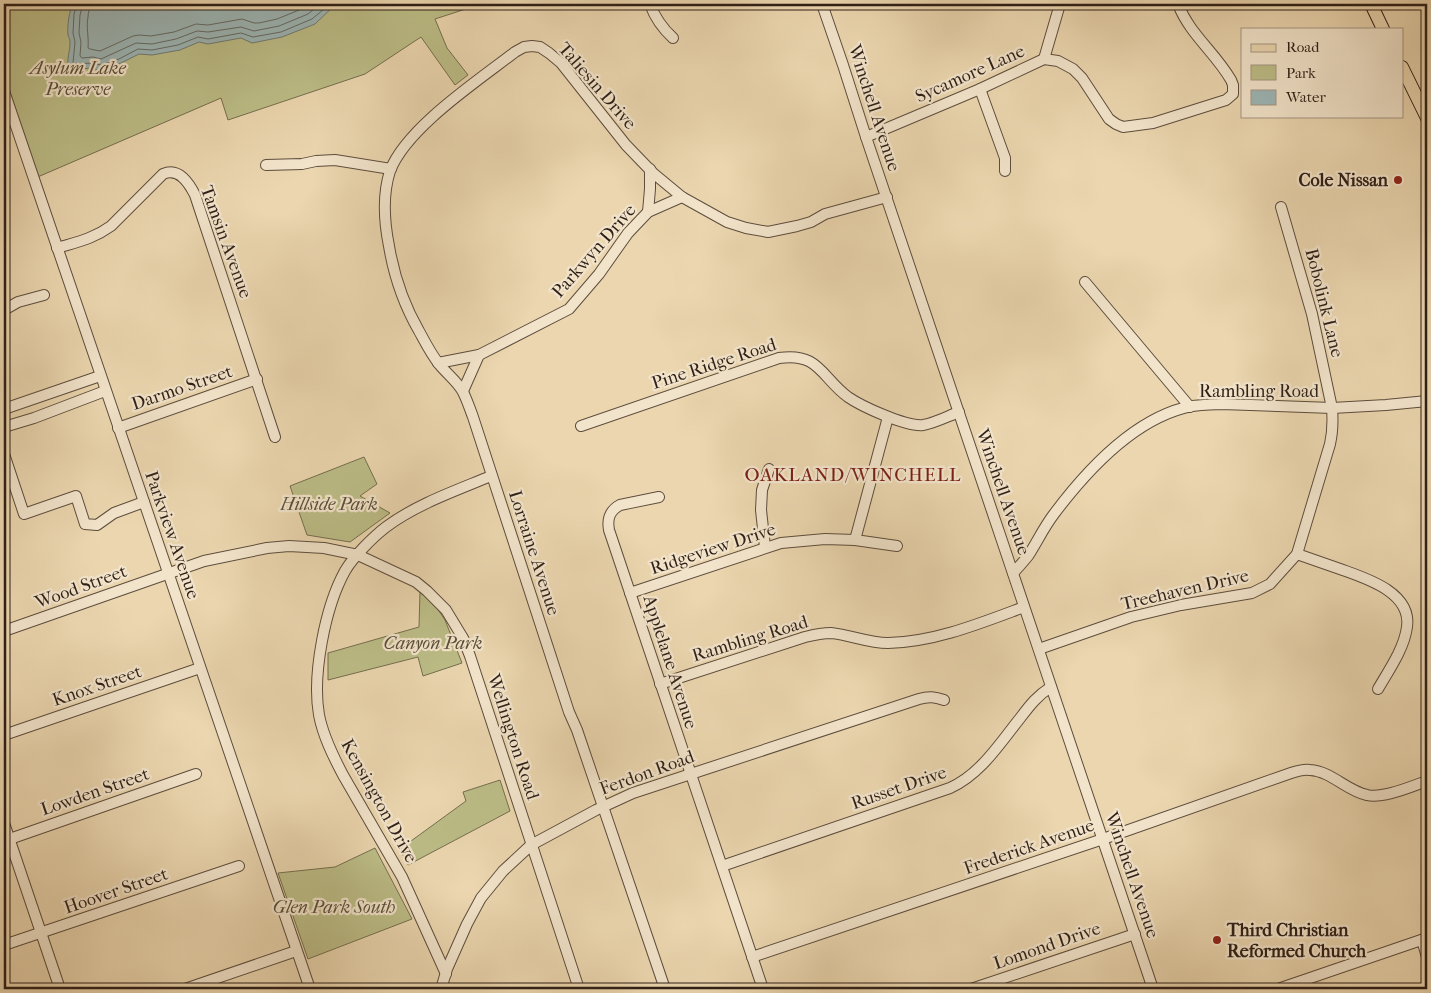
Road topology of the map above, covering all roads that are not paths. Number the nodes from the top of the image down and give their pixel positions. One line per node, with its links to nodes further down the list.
1 (650, 4): 7 (street)
2 (822, 4): 13 (street, Winchell Avenue)
3 (1060, 4): 8 (street)
4 (1178, 4): 8 (street, Sycamore Lane)
5 (1371, 4): 6 (main road)
6 (1383, 28)
7 (673, 38)
8 (1044, 59): 10 (street, Sycamore Lane)
9 (1404, 71): 12 (main road)
10 (980, 89): 13 (street, Sycamore Lane); 18 (street)
11 (4, 91): 23 (street, Parkview Avenue)
12 (1427, 118)
13 (866, 137): 20 (street, Winchell Avenue)
14 (410, 138): 16 (street, Lorraine Avenue); 17 (street, Taliesin Drive)
15 (266, 165): 16 (street)
16 (391, 169): 28 (street, Lorraine Avenue)
17 (650, 169): 19 (street, Taliesin Drive); 22 (street)
18 (1005, 171)
19 (682, 197): 20 (street); 22 (street, Parkwyn Drive)
20 (887, 197): 38 (street, Winchell Avenue)
21 (1281, 207): 36 (street, Bobolink Lane)
22 (648, 212): 27 (street, Parkwyn Drive)
23 (56, 248): 29 (street, Parkview Avenue); 30 (street, Tamsin Avenue)
24 (1085, 282): 35 (street)
25 (44, 295): 26 (street)
26 (4, 310)
27 (479, 355): 28 (street, Parkwyn Drive); 32 (street)
28 (438, 363): 32 (street, Lorraine Avenue)
29 (100, 376): 31 (street, Parkview Avenue); 33 (street)
30 (256, 379): 43 (street, Darmo Street); 44 (street, Tamsin Avenue)
31 (105, 391): 40 (street); 43 (street, Parkview Avenue)
32 (463, 391): 47 (street, Lorraine Avenue)
33 (28, 400): 37 (street); 40 (street)
34 (1427, 401): 36 (street, Rambling Road)
35 (1190, 407): 36 (street, Rambling Road); 56 (street, Rambling Road)
36 (1332, 408): 53 (street, Treehaven Drive)
37 (4, 409)
38 (959, 412): 39 (street, Pine Ridge Road); 56 (street, Winchell Avenue)
39 (888, 417): 41 (street, Pine Ridge Road); 50 (street)
40 (34, 418): 42 (street)
41 (581, 426)
42 (4, 427)
43 (118, 428): 49 (street, Parkview Avenue)
44 (275, 437)
45 (4, 454): 49 (street)
46 (769, 469): 52 (street)
47 (491, 476): 54 (street, Kensington Drive); 70 (street, Lorraine Avenue)
48 (659, 497): 57 (street, Applelane Avenue)
49 (144, 502): 55 (street, Parkview Avenue)
50 (855, 540): 51 (street, Ridgeview Drive); 52 (street, Ridgeview Drive)
51 (897, 546)
52 (765, 547): 57 (street, Ridgeview Drive)
53 (1296, 554): 60 (street, Treehaven Drive); 64 (street)
54 (358, 555): 55 (street, Wellington Road); 74 (street, Wellington Road); 84 (street, Kensington Drive)
55 (169, 573): 59 (street, Wood Street); 61 (street, Parkview Avenue)
56 (1013, 573): 58 (street, Winchell Avenue)
57 (630, 593): 62 (street, Applelane Avenue)
58 (1024, 607): 60 (street, Winchell Avenue); 62 (street, Rambling Road)
59 (4, 631)
60 (1039, 649): 63 (street, Winchell Avenue)
61 (200, 668): 66 (street, Knox Street); 81 (street, Parkview Avenue)
62 (660, 684): 68 (street, Applelane Avenue)
63 (1051, 687): 72 (street, Winchell Avenue); 76 (street, Russet Drive)
64 (1378, 690)
65 (944, 700): 68 (street, Ferdon Road)
66 (4, 735)
67 (196, 774): 73 (street, Lowden Street)
68 (690, 774): 70 (street, Ferdon Road); 76 (street, Applelane Avenue)
69 (1427, 781): 72 (street, Frederick Avenue)
70 (603, 807): 74 (street, Ferdon Road); 90 (street, Lorraine Avenue)
71 (4, 823): 73 (street)
72 (1103, 839): 78 (street, Winchell Avenue); 82 (street, Frederick Avenue)
73 (6, 840): 77 (street)
74 (532, 845): 84 (street, Ferdon Road); 89 (street, Wellington Road)
75 (238, 866): 77 (street, Hoover Street)
76 (722, 866): 82 (street, Applelane Avenue)
77 (41, 932): 80 (street, Hoover Street); 85 (street)
78 (1135, 934): 92 (street, Lomond Drive); 93 (street, Winchell Avenue)
79 (1424, 939): 83 (street); 94 (street)
80 (4, 945)
81 (296, 951): 86 (street); 87 (street, Parkview Avenue)
82 (752, 957): 91 (street, Applelane Avenue)
83 (1427, 957)
84 (446, 974): 88 (street, Ferdon Road)
85 (60, 989)
86 (185, 989)
87 (310, 989)
88 (442, 989)
89 (579, 989)
90 (665, 989)
91 (763, 989)
92 (971, 989)
93 (1154, 989)
94 (1278, 989)

